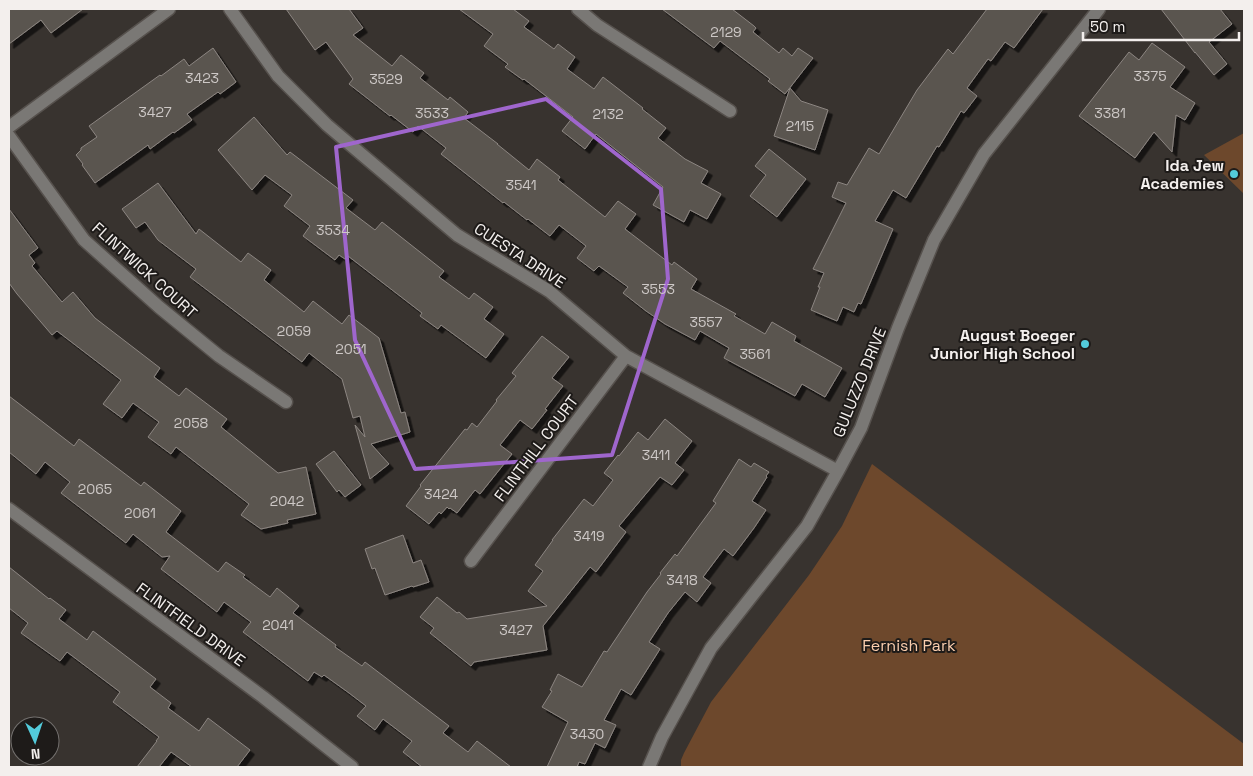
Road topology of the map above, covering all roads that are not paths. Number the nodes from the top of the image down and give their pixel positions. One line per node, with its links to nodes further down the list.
1 (169, 9): 6 (street)
2 (230, 9): 8 (street, CUESTA DRIVE)
3 (578, 9): 5 (street)
4 (1099, 9): 10 (street, GULUZZO DRIVE)
5 (730, 110)
6 (9, 127)
7 (9, 136): 9 (street, FLINTWICK COURT)
8 (626, 356): 10 (street, CUESTA DRIVE); 12 (street, FLINTHILL COURT)
9 (286, 402)
10 (838, 471): 14 (street, GULUZZO DRIVE)
11 (9, 510): 13 (street, FLINTFIELD DRIVE)
12 (471, 560)
13 (352, 767)
14 (649, 767)

